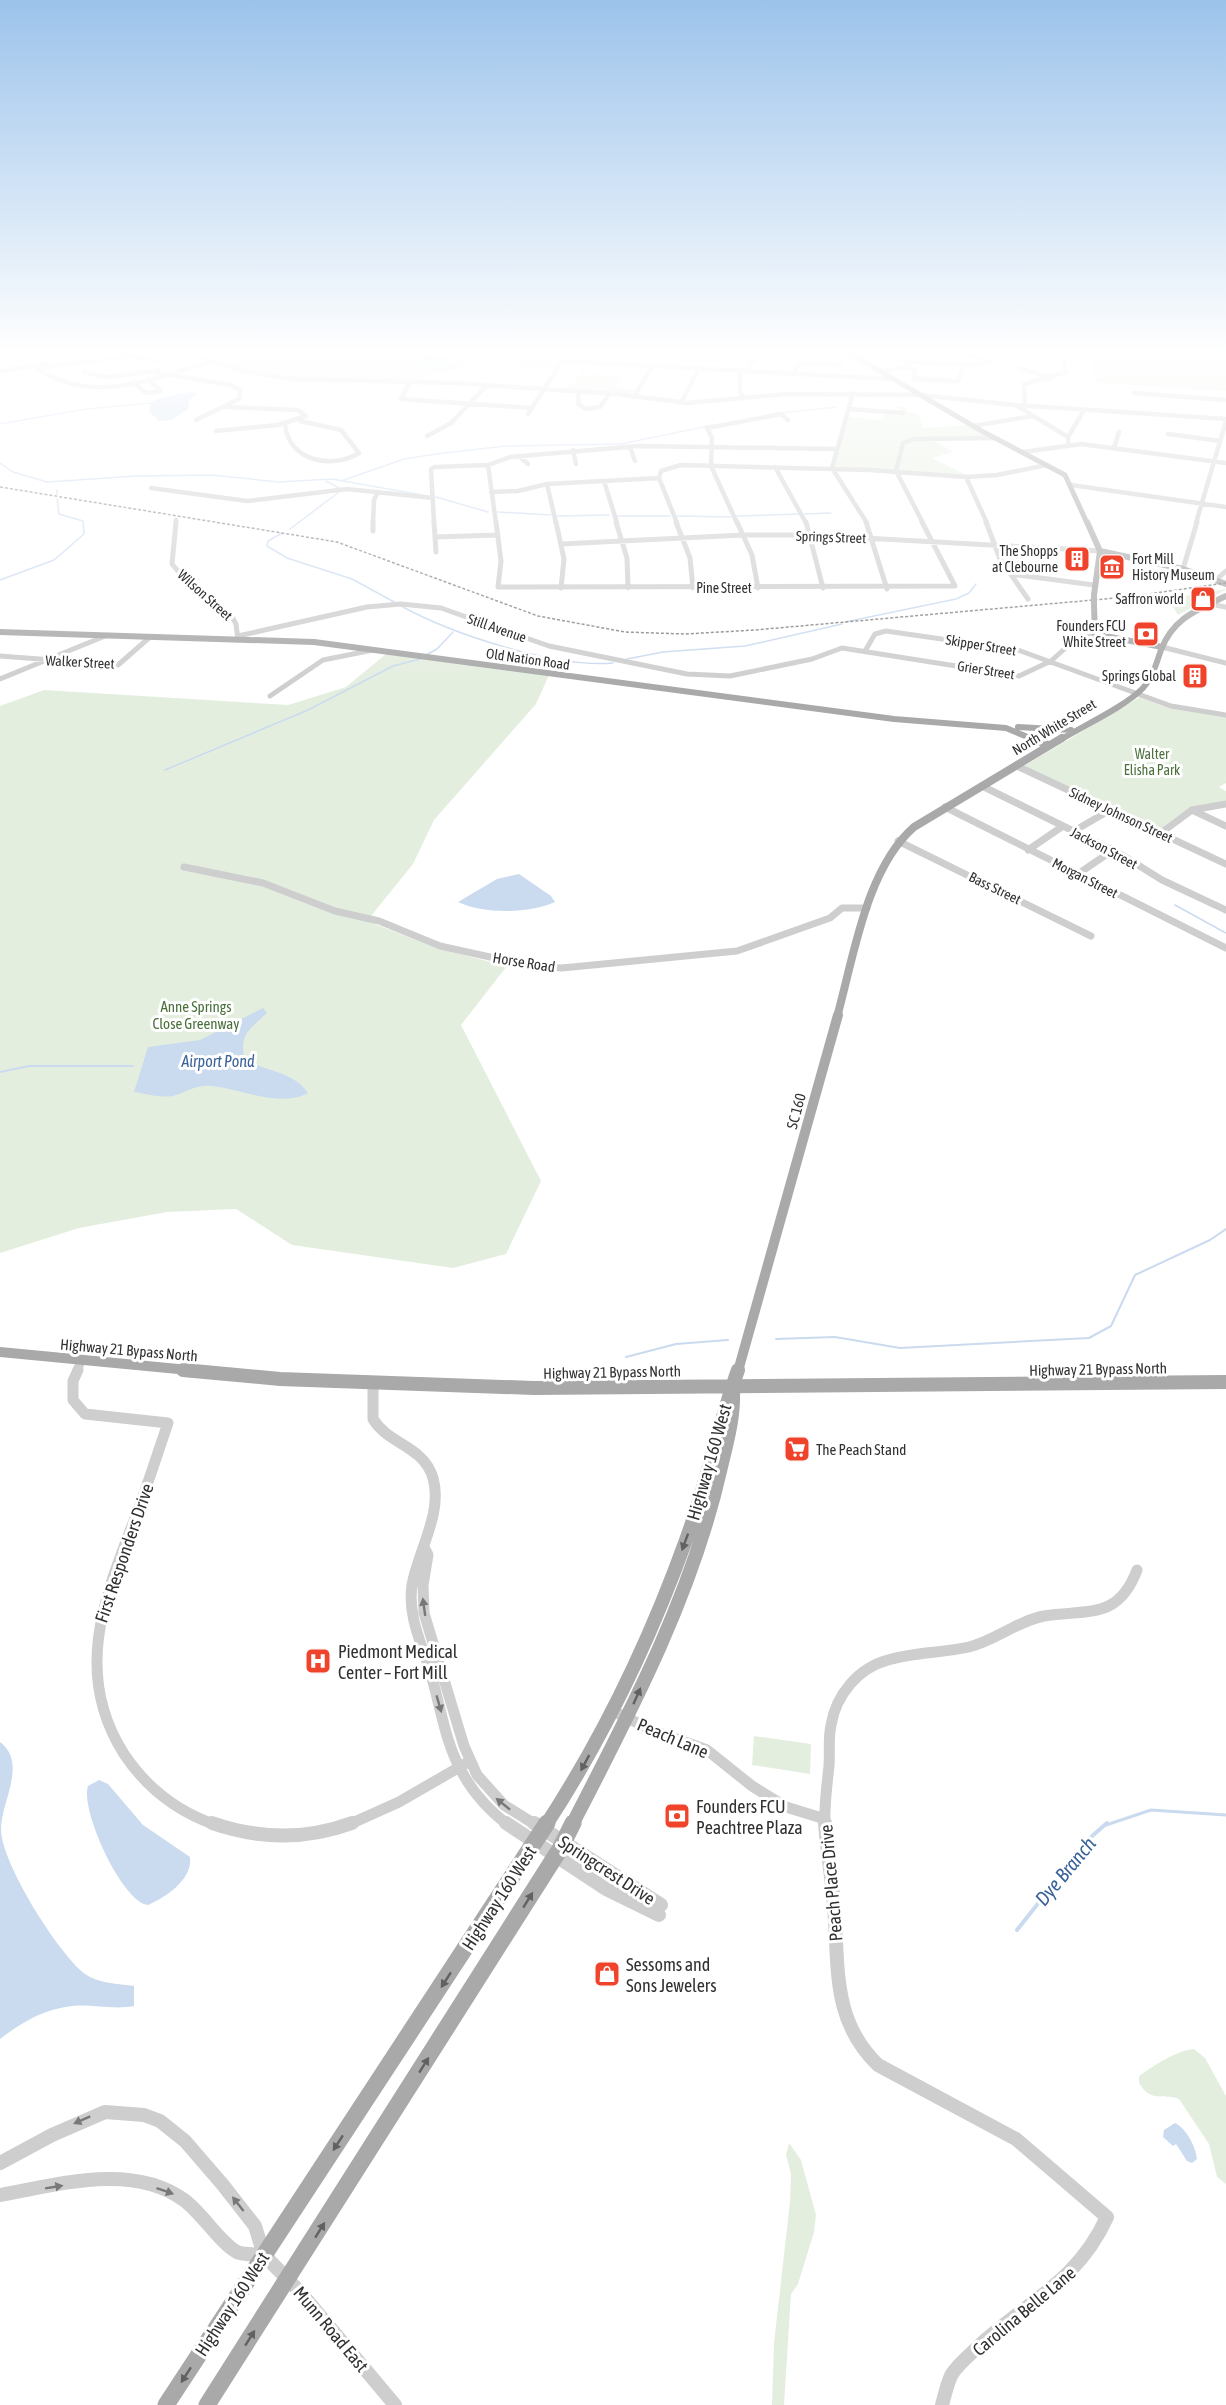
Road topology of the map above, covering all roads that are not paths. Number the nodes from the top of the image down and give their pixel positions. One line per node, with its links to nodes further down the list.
1 (465, 466): 21 (street)
2 (488, 466): 20 (street)
3 (673, 466): 14 (street)
4 (711, 466): 27 (street)
5 (726, 466): 10 (street)
6 (897, 466): 12 (street)
7 (1041, 466): 13 (street)
8 (1049, 466): 17 (main road)
9 (1213, 466): 22 (street)
10 (775, 467): 11 (street); 28 (street)
11 (832, 468): 12 (street); 31 (street)
12 (896, 471): 13 (street); 33 (street)
13 (966, 477): 35 (street)
14 (659, 478): 15 (street); 30 (street)
15 (604, 481): 16 (street); 32 (street)
16 (547, 484): 20 (street); 34 (street)
17 (1071, 485): 22 (street); 36 (main road)
18 (151, 488): 19 (street)
19 (378, 492): 21 (street); 25 (street)
20 (491, 492): 26 (street)
21 (433, 498): 29 (street)
22 (1202, 504): 23 (street); 38 (street)
23 (1226, 507)
24 (176, 520): 58 (street, Wilson Street)
25 (373, 531)
26 (497, 535): 29 (street); 44 (street, Pine Street)
27 (743, 535): 28 (street, Springs Street); 30 (street, Springs Street); 47 (street)
28 (810, 536): 31 (street, Springs Street); 48 (street)
29 (436, 537): 37 (street)
30 (682, 538): 32 (street, Springs Street); 46 (street)
31 (872, 538): 33 (street, Springs Street); 49 (street)
32 (622, 541): 34 (street, Springs Street); 45 (street)
33 (934, 542): 35 (street, Springs Street); 49 (street, Pine Street)
34 (561, 544): 44 (street)
35 (997, 545): 36 (street, Springs Street); 40 (street)
36 (1100, 551): 38 (main road); 43 (main road)
37 (436, 552)
38 (1183, 569): 41 (main road)
39 (1225, 573): 41 (street)
40 (1011, 574): 43 (street); 51 (street)
41 (1217, 579): 42 (main road)
42 (1226, 584)
43 (1094, 585): 55 (main road, bridge)
44 (561, 588): 45 (street, Pine Street)
45 (628, 588): 46 (street, Pine Street)
46 (693, 588): 47 (street, Pine Street)
47 (758, 588): 48 (street, Pine Street)
48 (823, 588): 49 (street, Pine Street)
49 (887, 589)
50 (1226, 596): 52 (main road, North White Street)
51 (1028, 599)
52 (1209, 604): 53 (street); 59 (main road, North White Street)
53 (1226, 607)
54 (0, 632): 56 (main road, Old Nation Road)
55 (1095, 634): 59 (main road); 64 (street, Grier Street)
56 (105, 636): 57 (main road, Old Nation Road); 63 (street)
57 (150, 637): 58 (main road, Old Nation Road); 63 (street, Walker Street)
58 (238, 638): 60 (main road, Old Nation Road); 61 (street, Still Avenue)
59 (1162, 647): 65 (street); 67 (main road, North White Street)
60 (373, 650): 68 (street); 70 (main road, Old Nation Road)
61 (866, 651): 64 (street, Grier Street); 64 (street, Skipper Street)
62 (0, 656): 63 (street, Walker Street)
63 (47, 660): 66 (street)
64 (1051, 661): 67 (street, Skipper Street)
65 (1226, 663)
66 (0, 679)
67 (1138, 693): 69 (street, Skipper Street); 71 (main road, North White Street)
68 (270, 696)
69 (1226, 715)
70 (1005, 728): 71 (main road); 72 (main road, Old Nation Road)
71 (1076, 729): 72 (main road, North White Street)
72 (1048, 745): 73 (main road, North White Street / SC 160)
73 (1017, 766): 74 (main road, North White Street / SC 160); 77 (street, Sidney Johnson Street)
74 (982, 786): 76 (main road, North White Street / SC 160); 79 (street, Jackson Street)
75 (1226, 804): 78 (street)
76 (945, 807): 83 (main road, North White Street / SC 160); 84 (street, Morgan Street)
77 (1110, 810): 81 (street); 82 (street, Sidney Johnson Street)
78 (1192, 810): 80 (street); 82 (street)
79 (1064, 826): 81 (street, Jackson Street); 84 (street)
80 (1226, 826)
81 (1074, 831): 85 (street, Jackson Street)
82 (1161, 832): 86 (street, Sidney Johnson Street)
83 (896, 844): 89 (main road, SC 160 / SC 160); 91 (street, Bass Street)
84 (1028, 850): 88 (street, Morgan Street)
85 (1113, 850): 88 (street); 90 (street, Jackson Street)
86 (1226, 864)
87 (184, 867): 89 (street, Horse Road)
88 (1078, 874): 92 (street, Morgan Street)
89 (867, 908): 97 (main road, SC 160 / SC 160)
90 (1226, 910)
91 (1091, 936)
92 (1226, 948)
93 (0, 1352): 94 (main road, Highway 21 Bypass North)
94 (81, 1361): 96 (main road, Highway 21 Bypass North); 100 (street, First Responders Drive)
95 (1226, 1382): 97 (main road, Highway 21 Bypass North)
96 (373, 1383): 97 (main road, Highway 21 Bypass North); 100 (street, Springcrest Drive)
97 (734, 1386): 99 (main road, Highway 160 West / SC 160)
98 (1137, 1570): 101 (street, Peach Place Drive)
99 (620, 1715): 101 (street, Peach Lane); 102 (main road, Highway 160 West / SC 160); 102 (main road, Highway 160 West / SC 160, one-way to 102)
100 (465, 1765): 102 (street, Springcrest Drive)
101 (825, 1819): 106 (street, Peach Place Drive)
102 (549, 1843): 103 (street, Springcrest Drive); 107 (main road, Highway 160 West / SC 160, one-way to 107); 108 (main road, Highway 160 West / SC 160, one-way to 102)
103 (660, 1910)
104 (0, 2163): 107 (street, one-way to 104)
105 (0, 2195): 107 (street, one-way to 107)
106 (1107, 2217): 112 (street, Carolina Belle Lane)
107 (264, 2255): 108 (street, Munn Road East); 109 (main road, Highway 160 West / SC 160, one-way to 109)
108 (288, 2279): 110 (main road, Highway 160 West / SC 160, one-way to 108); 111 (street, Munn Road East)
109 (166, 2405)
110 (207, 2405)
111 (395, 2405)
112 (942, 2405)

